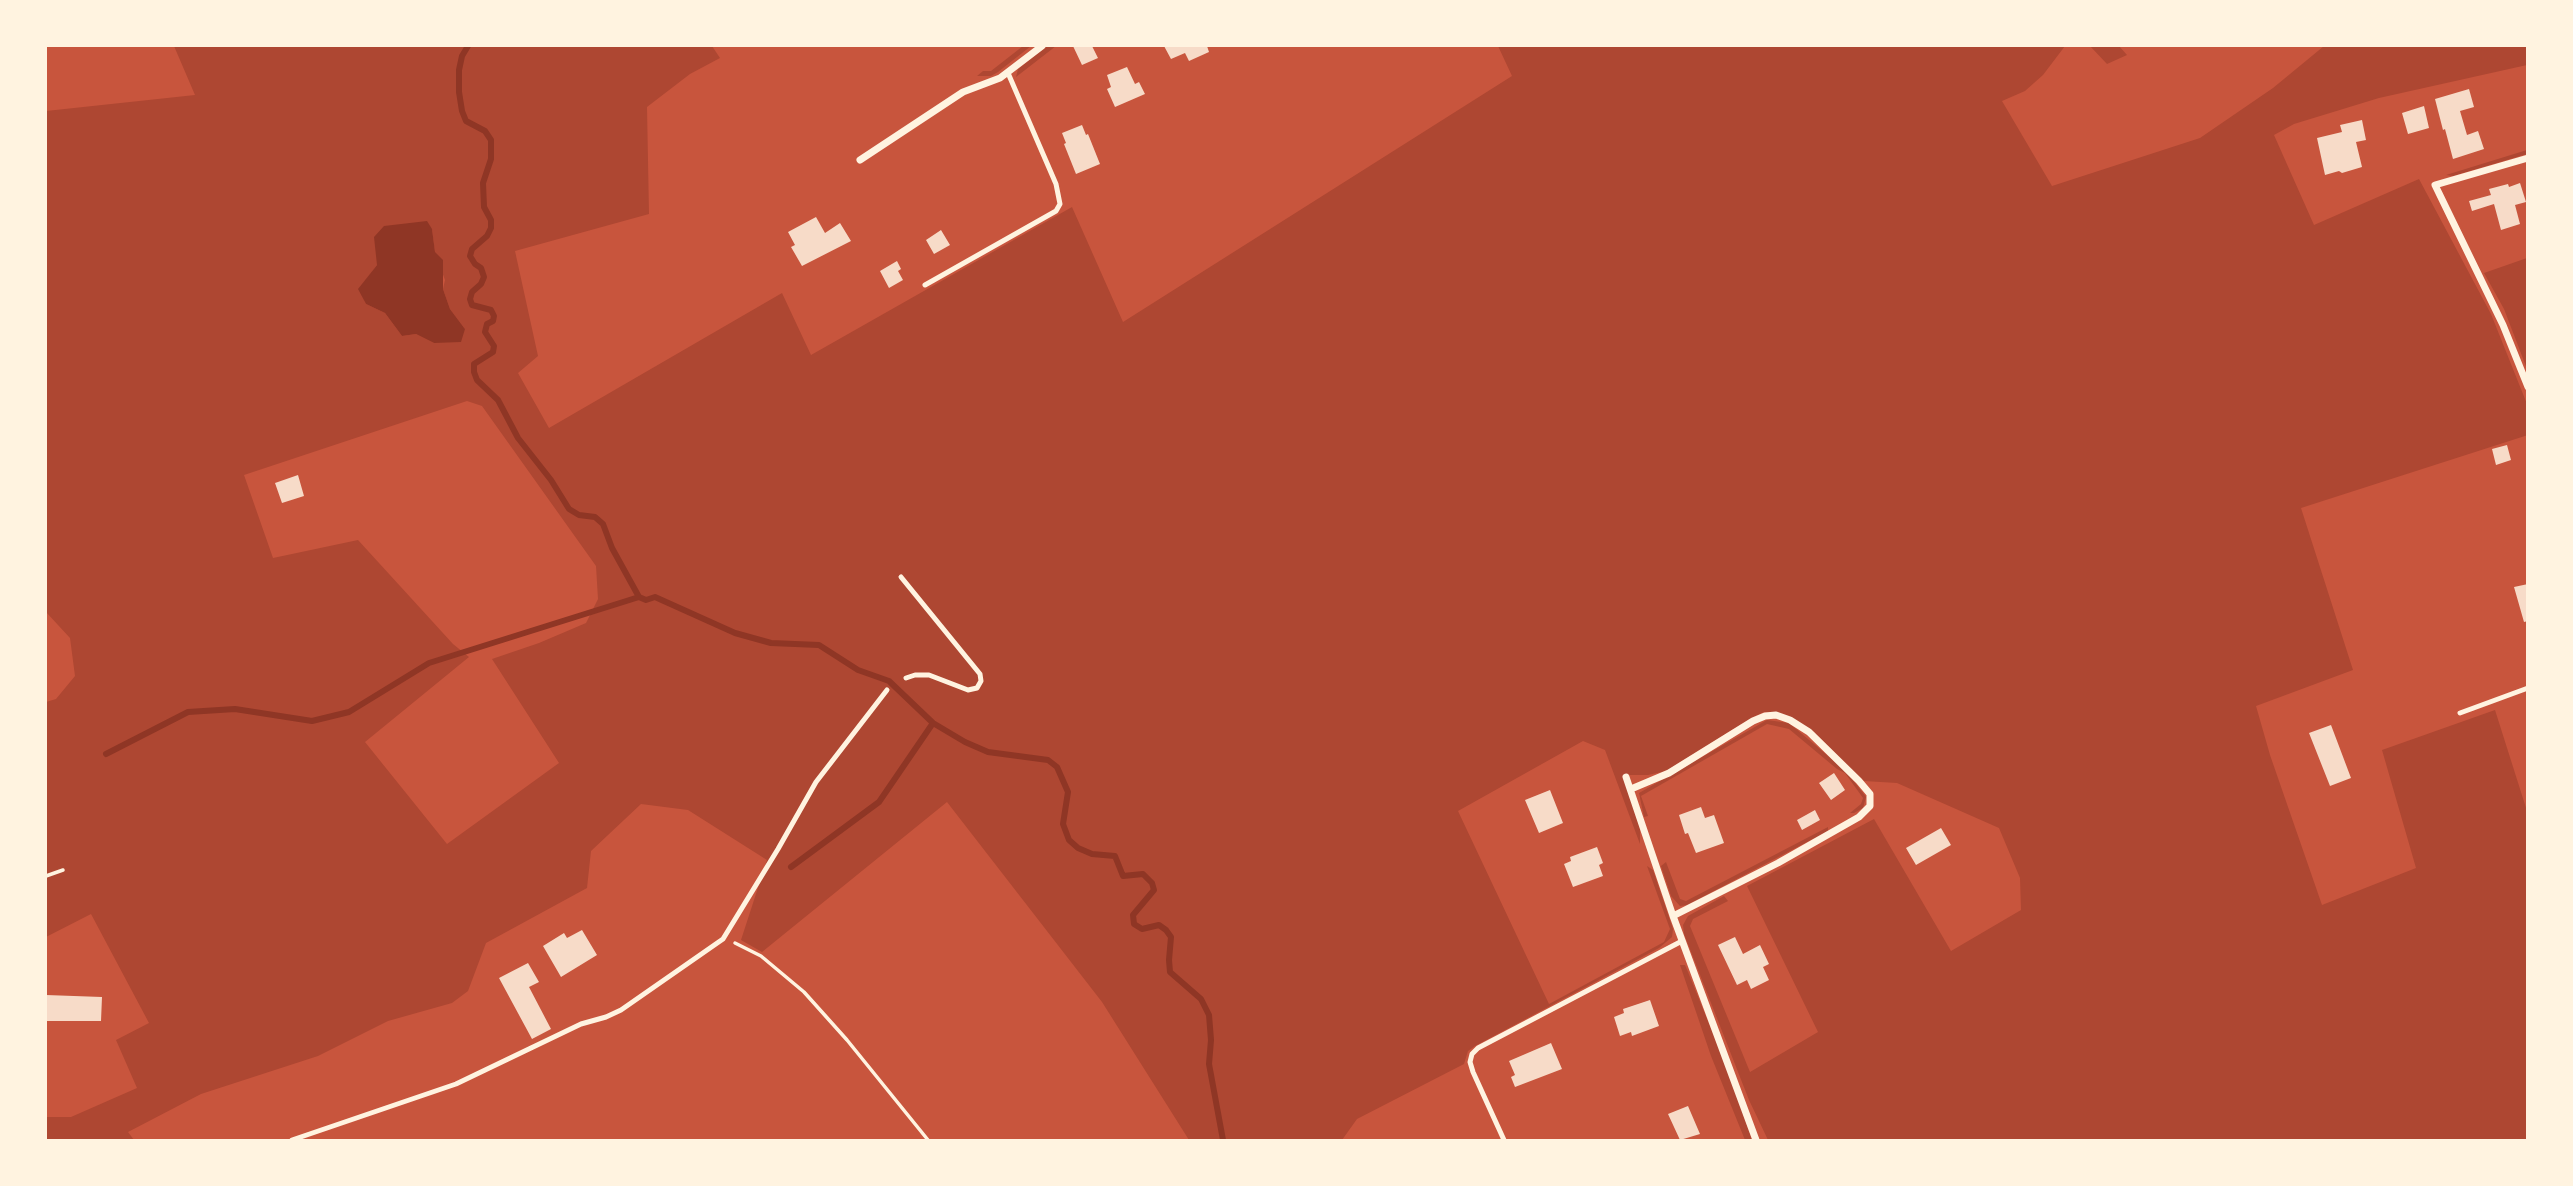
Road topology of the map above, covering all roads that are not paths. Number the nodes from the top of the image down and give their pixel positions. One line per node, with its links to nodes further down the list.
1 (1042, 46): 2 (street)
2 (1008, 73): 4 (street); 5 (lane)
3 (2528, 158): 6 (street)
4 (860, 160)
5 (925, 285)
6 (2528, 387)
7 (901, 577): 8 (lane)
8 (906, 678)
9 (2528, 688): 11 (lane)
10 (887, 690): 16 (lane)
11 (2460, 713)
12 (1626, 777): 13 (street)
13 (1630, 789): 14 (street); 14 (street)
14 (1672, 916): 15 (street)
15 (1682, 941): 17 (lane); 18 (street)
16 (292, 1140)
17 (1504, 1140)
18 (1756, 1140)

